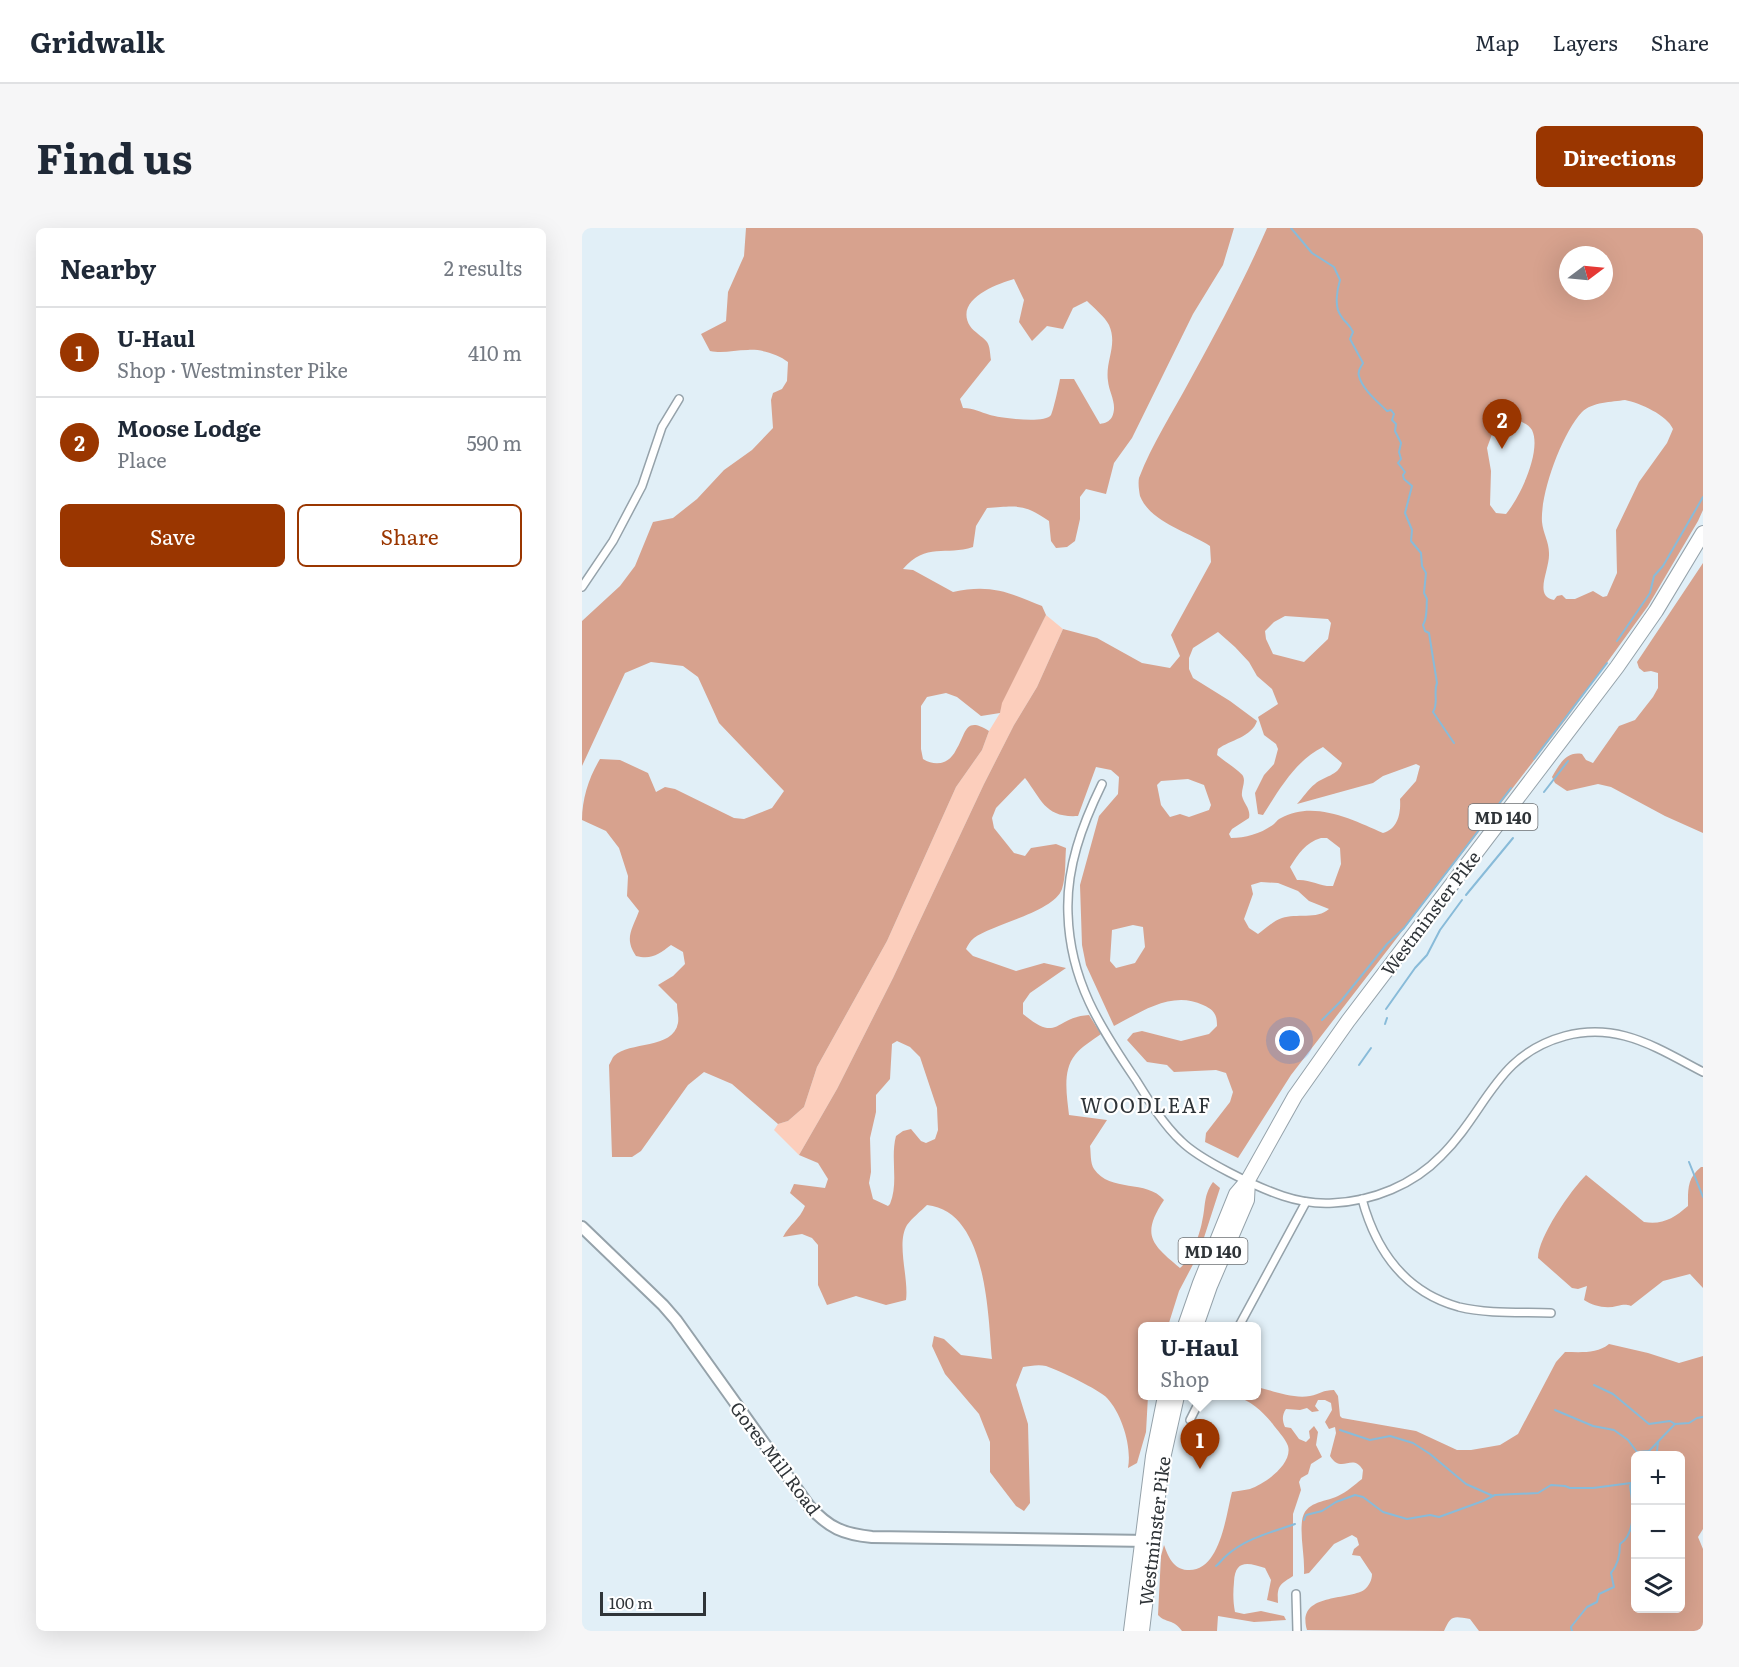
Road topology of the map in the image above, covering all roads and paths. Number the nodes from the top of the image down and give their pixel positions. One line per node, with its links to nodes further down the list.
1 (680, 399): 3 (street)
2 (1703, 533): 6 (highway, Westminster Pike / MD 140)
3 (582, 587)
4 (1102, 784): 6 (street)
5 (1703, 1072): 7 (street)
6 (1248, 1180): 8 (street); 11 (highway, Westminster Pike / MD 140); 12 (highway, Westminster Pike / MD 140)
7 (1362, 1199): 8 (street); 10 (street)
8 (1306, 1202): 13 (street)
9 (582, 1227): 18 (street, Gores Mill Road)
10 (1551, 1313)
11 (1187, 1322)
12 (1197, 1322)
13 (1241, 1322)
14 (1164, 1400): 18 (highway, Westminster Pike)
15 (1176, 1400): 18 (highway, Westminster Pike)
16 (1200, 1400): 17 (street)
17 (1190, 1420)
18 (1147, 1541): 20 (highway, Westminster Pike); 21 (highway, Westminster Pike)
19 (1296, 1594): 22 (street)
20 (1131, 1631)
21 (1142, 1631)
22 (1297, 1631)

